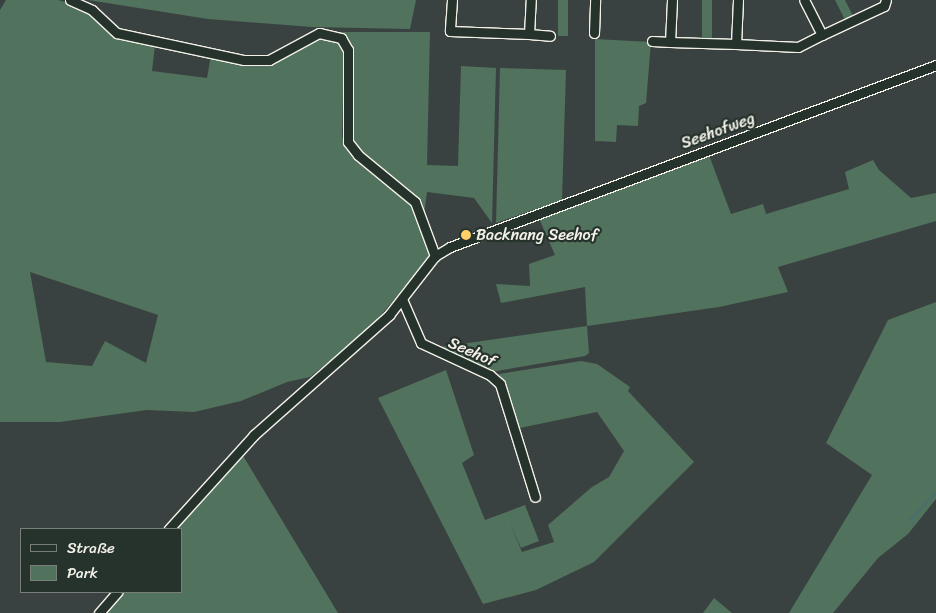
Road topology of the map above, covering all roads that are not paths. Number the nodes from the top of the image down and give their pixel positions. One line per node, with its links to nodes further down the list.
1 (70, 0): 17 (street)
2 (452, 0): 10 (street)
3 (531, 0): 10 (street)
4 (595, 0): 9 (street)
5 (672, 0): 14 (street)
6 (738, 0): 15 (street)
7 (804, 0): 11 (street)
8 (886, 0): 11 (street)
9 (594, 33)
10 (529, 34): 12 (street)
11 (822, 35): 15 (street)
12 (550, 36)
13 (652, 41): 14 (street)
14 (670, 42): 15 (street)
15 (736, 44)
16 (936, 65): 17 (street, Seehofweg)
17 (435, 256): 18 (street)
18 (402, 299): 19 (street, Seehof); 20 (street)
19 (535, 497)
20 (170, 528)
21 (116, 593): 22 (street)
22 (99, 613)

